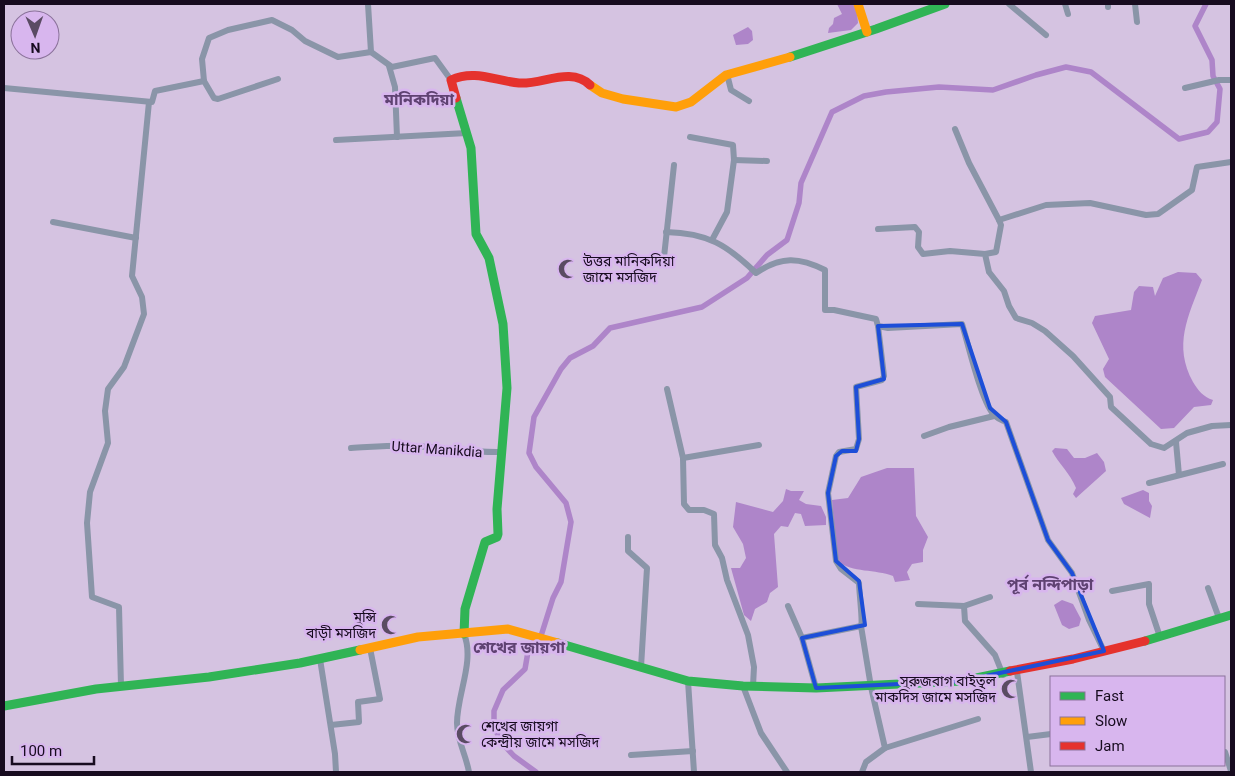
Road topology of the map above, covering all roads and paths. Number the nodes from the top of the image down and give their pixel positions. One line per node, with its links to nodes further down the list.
1 (368, 4): 11 (street)
2 (858, 4): 9 (main road)
3 (945, 4): 9 (main road)
4 (1009, 4): 10 (street)
5 (1065, 4): 7 (street)
6 (1135, 4): 8 (street)
7 (1068, 14)
8 (1137, 22)
9 (866, 32): 13 (main road)
10 (1046, 34)
11 (371, 52): 12 (street); 17 (street)
12 (389, 66): 15 (street); 24 (street)
13 (727, 74): 15 (main road); 21 (street)
14 (278, 79): 17 (street)
15 (451, 80): 23 (main road, Uttar Manikdia)
16 (1231, 80): 19 (street)
17 (204, 81): 20 (street)
18 (4, 88): 20 (street)
19 (1184, 88)
20 (149, 102): 35 (street)
21 (749, 102)
22 (955, 129): 31 (street)
23 (467, 133): 24 (street); 47 (main road, Uttar Manikdia)
24 (397, 137): 26 (street)
25 (690, 137): 27 (street)
26 (336, 140)
27 (734, 160): 28 (street); 36 (street)
28 (767, 161)
29 (1231, 162): 31 (street)
30 (674, 165): 34 (street)
31 (999, 220): 37 (street)
32 (53, 222): 35 (street)
33 (878, 229): 37 (street)
34 (666, 232): 36 (street); 38 (street)
35 (136, 238): 72 (street)
36 (712, 240): 39 (street)
37 (985, 254): 44 (street)
38 (664, 257)
39 (878, 326): 41 (street); 61 (street)
40 (667, 389): 48 (street)
41 (994, 416): 43 (street); 66 (street)
42 (1231, 425): 44 (street)
43 (924, 436)
44 (1176, 442): 50 (street)
45 (759, 445): 48 (street)
46 (351, 448): 47 (street, Uttar Manikdia)
47 (502, 452): 62 (main road)
48 (683, 458): 73 (street)
49 (1223, 464): 50 (street)
50 (1179, 475): 51 (street)
51 (1149, 483)
52 (628, 537): 68 (street)
53 (1208, 588): 60 (street)
54 (1112, 591): 63 (street)
55 (990, 596): 58 (street)
56 (918, 604): 58 (street)
57 (788, 606): 64 (street)
58 (964, 606): 70 (street)
59 (1231, 615): 60 (main road)
60 (1219, 618): 63 (main road)
61 (861, 626): 64 (street); 74 (street)
62 (464, 634): 65 (main road); 68 (main road); 87 (street)
63 (1160, 637): 66 (main road)
64 (802, 638): 75 (street)
65 (370, 648): 67 (main road); 78 (street)
66 (1104, 651): 69 (main road)
67 (320, 659): 72 (main road); 78 (street)
68 (641, 667): 71 (main road)
69 (1017, 672): 70 (main road); 80 (street)
70 (1003, 674): 74 (main road)
71 (688, 681): 73 (main road); 82 (street)
72 (121, 686): 76 (main road)
73 (748, 686): 75 (main road); 89 (street)
74 (871, 687): 75 (main road); 81 (street)
75 (816, 688)
76 (4, 706)
77 (978, 719): 81 (street)
78 (331, 725): 86 (street)
79 (1050, 734): 80 (street)
80 (1027, 737): 91 (street)
81 (885, 748): 90 (street)
82 (693, 751): 84 (street); 88 (street)
83 (1227, 752): 85 (street)
84 (631, 755)
85 (1231, 771)
86 (336, 772)
87 (469, 772)
88 (694, 772)
89 (788, 772)
90 (862, 772)
91 (1031, 772)

